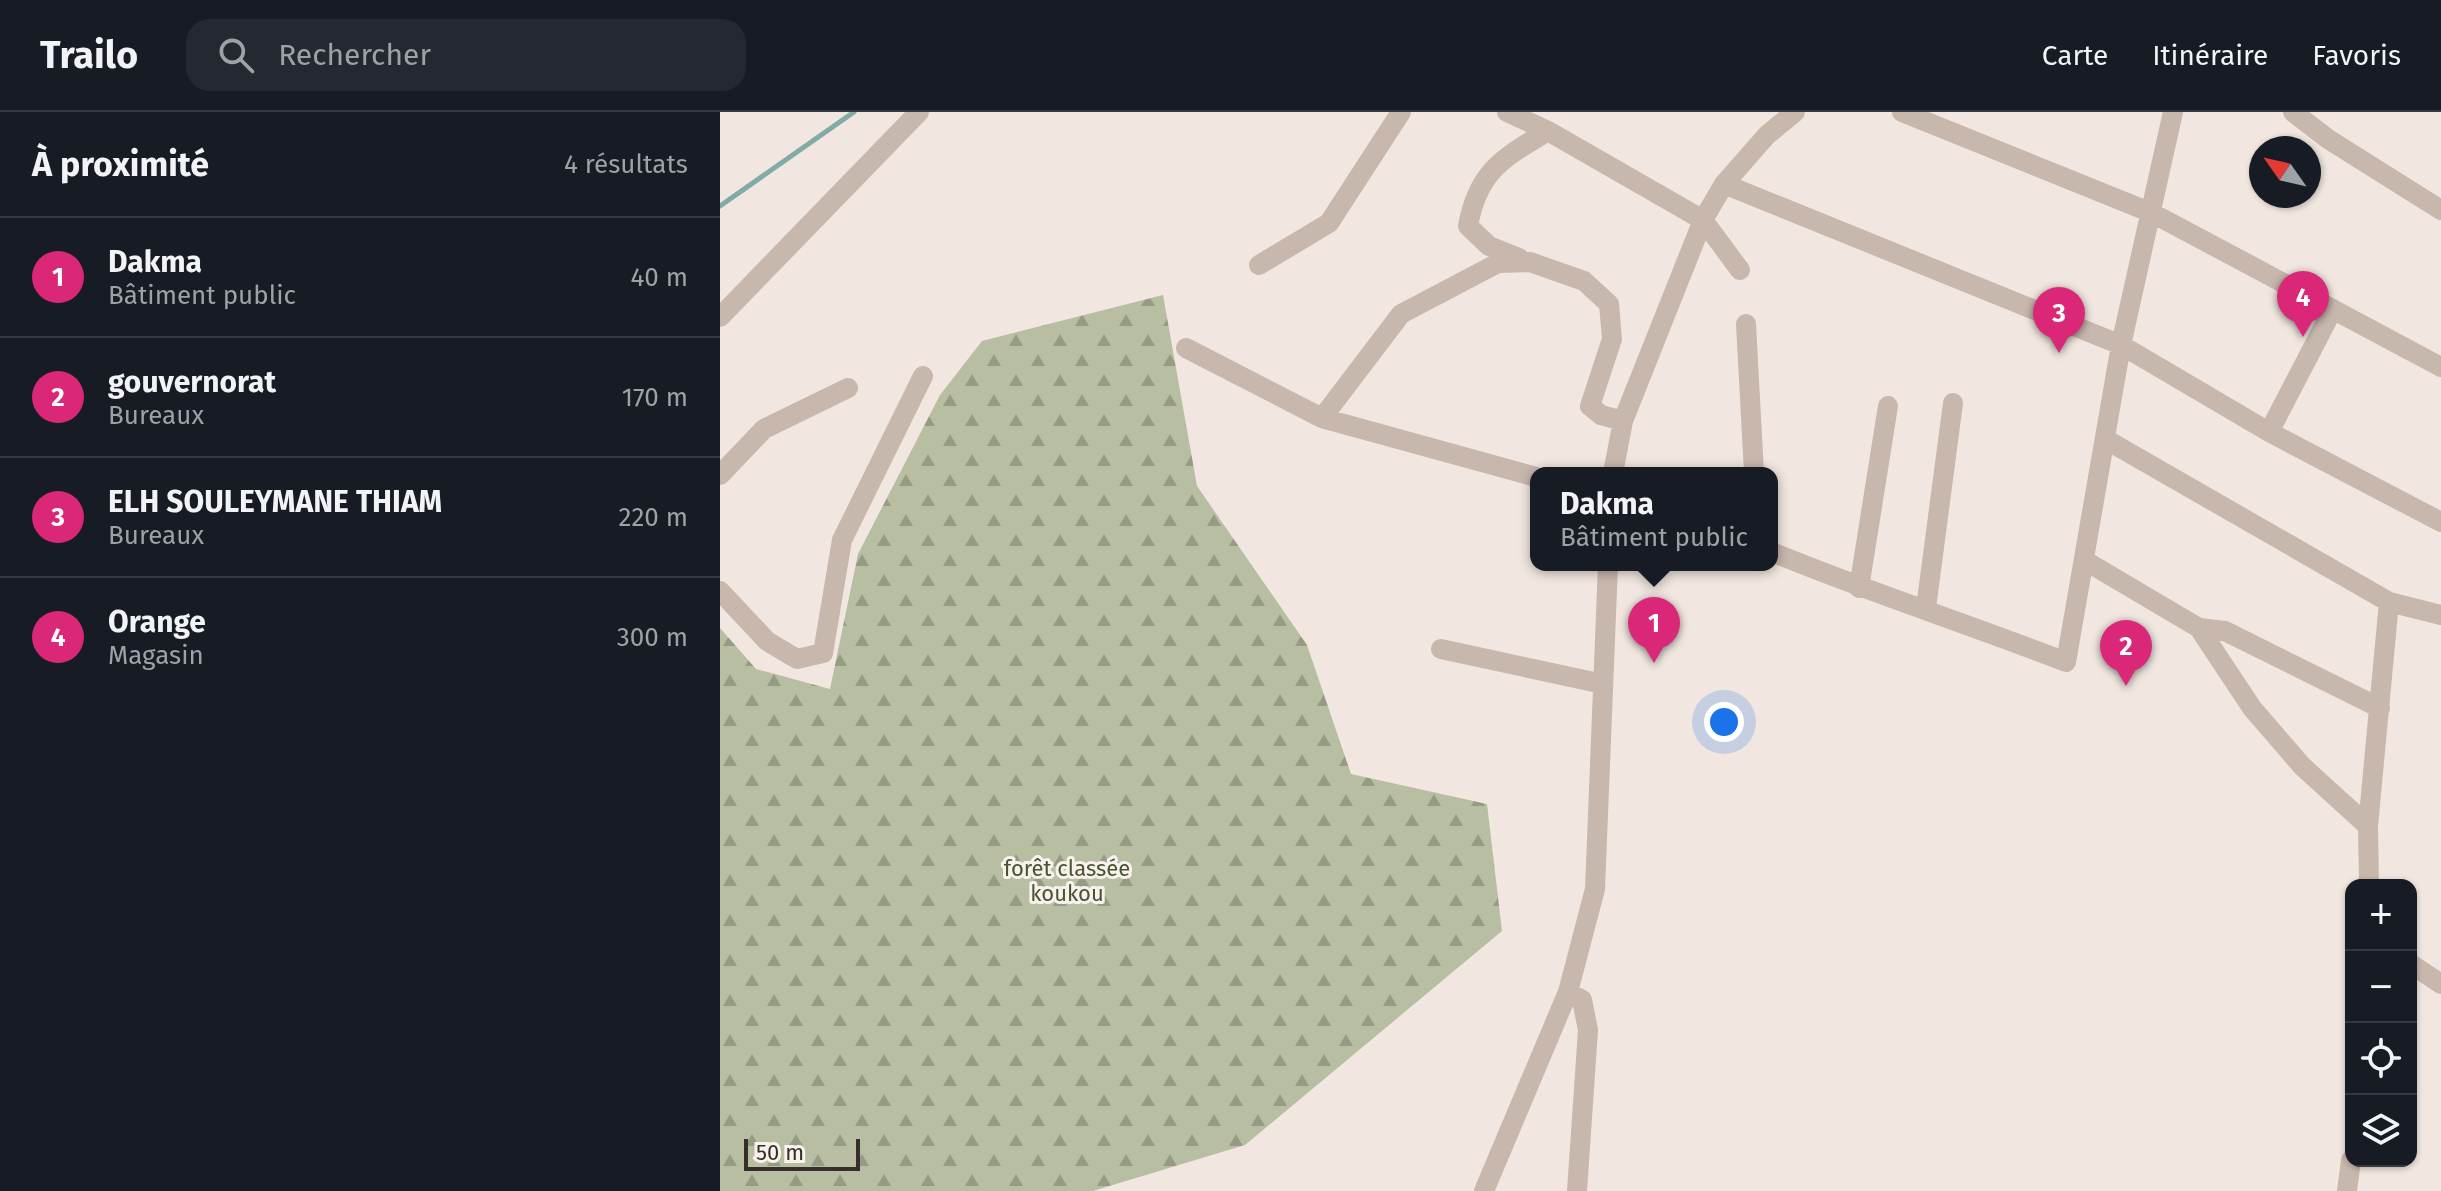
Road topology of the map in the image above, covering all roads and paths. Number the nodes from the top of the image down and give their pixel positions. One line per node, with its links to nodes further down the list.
1 (919, 112): 17 (street)
2 (1401, 112): 14 (street)
3 (1507, 112): 8 (street)
4 (1795, 112): 9 (street)
5 (1902, 112): 11 (street)
6 (2173, 112): 11 (street)
7 (2293, 112): 10 (street)
8 (1548, 131): 12 (street); 13 (street)
9 (1724, 184): 12 (street); 19 (street)
10 (2441, 210)
11 (2152, 213): 16 (street); 19 (street)
12 (1703, 220): 15 (street); 27 (street)
13 (1530, 262): 26 (street); 27 (street)
14 (1259, 265)
15 (1740, 270)
16 (2333, 309): 21 (street); 28 (street)
17 (720, 317)
18 (1746, 324): 31 (street)
19 (2121, 345): 28 (street); 29 (street)
20 (1186, 348): 26 (street)
21 (2441, 367)
22 (923, 376): 39 (street)
23 (848, 388): 32 (street)
24 (1953, 403): 41 (street)
25 (1888, 406): 38 (street)
26 (1322, 418): 33 (street)
27 (1623, 421): 30 (street)
28 (2269, 432): 34 (street)
29 (2105, 439): 36 (street); 40 (street)
30 (1614, 467)
31 (1754, 467)
32 (720, 475)
33 (1530, 475)
34 (2441, 522)
35 (1778, 554): 38 (street)
36 (2084, 560): 41 (street); 43 (street)
37 (1608, 571): 45 (street)
38 (1859, 588): 41 (street)
39 (720, 591)
40 (2389, 602): 42 (street); 46 (street)
41 (1926, 608)
42 (2441, 615)
43 (2199, 628): 46 (street); 47 (street)
44 (1441, 649): 45 (street)
45 (1603, 684): 51 (street)
46 (2380, 708): 47 (street)
47 (2368, 826): 48 (street)
48 (2369, 879)
49 (2417, 968): 50 (street)
50 (2441, 984)
51 (1568, 992): 53 (street); 54 (street)
52 (2350, 1167): 55 (street)
53 (1484, 1191)
54 (1577, 1191)
55 (2347, 1191)

